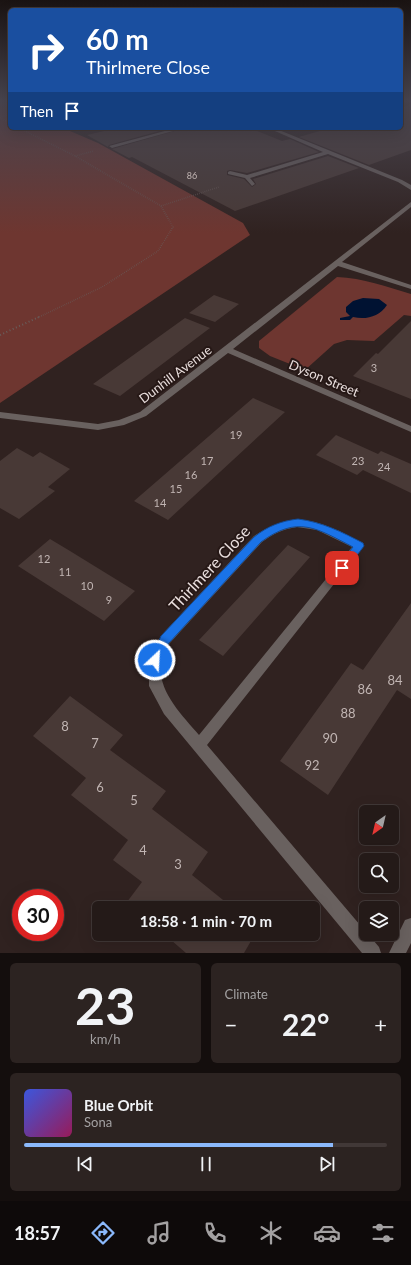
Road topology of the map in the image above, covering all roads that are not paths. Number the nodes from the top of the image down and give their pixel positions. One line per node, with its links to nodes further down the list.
1 (118, 144): 3 (street)
2 (310, 144): 4 (street)
3 (112, 146)
4 (328, 152): 6 (street); 8 (street)
5 (230, 173): 6 (street)
6 (248, 177): 7 (street)
7 (252, 184)
8 (411, 188)
9 (411, 204): 10 (street, Dunhill Avenue)
10 (337, 263): 11 (street); 12 (street, Dunhill Avenue)
11 (411, 287)
12 (227, 350): 13 (street, Dunhill Avenue); 14 (street, Dyson Street)
13 (0, 415)
14 (411, 429)
15 (199, 746): 15 (street, Thirlmere Close); 17 (street, Thirlmere Close)
16 (411, 926): 18 (street)
17 (373, 953)
18 (397, 953)

